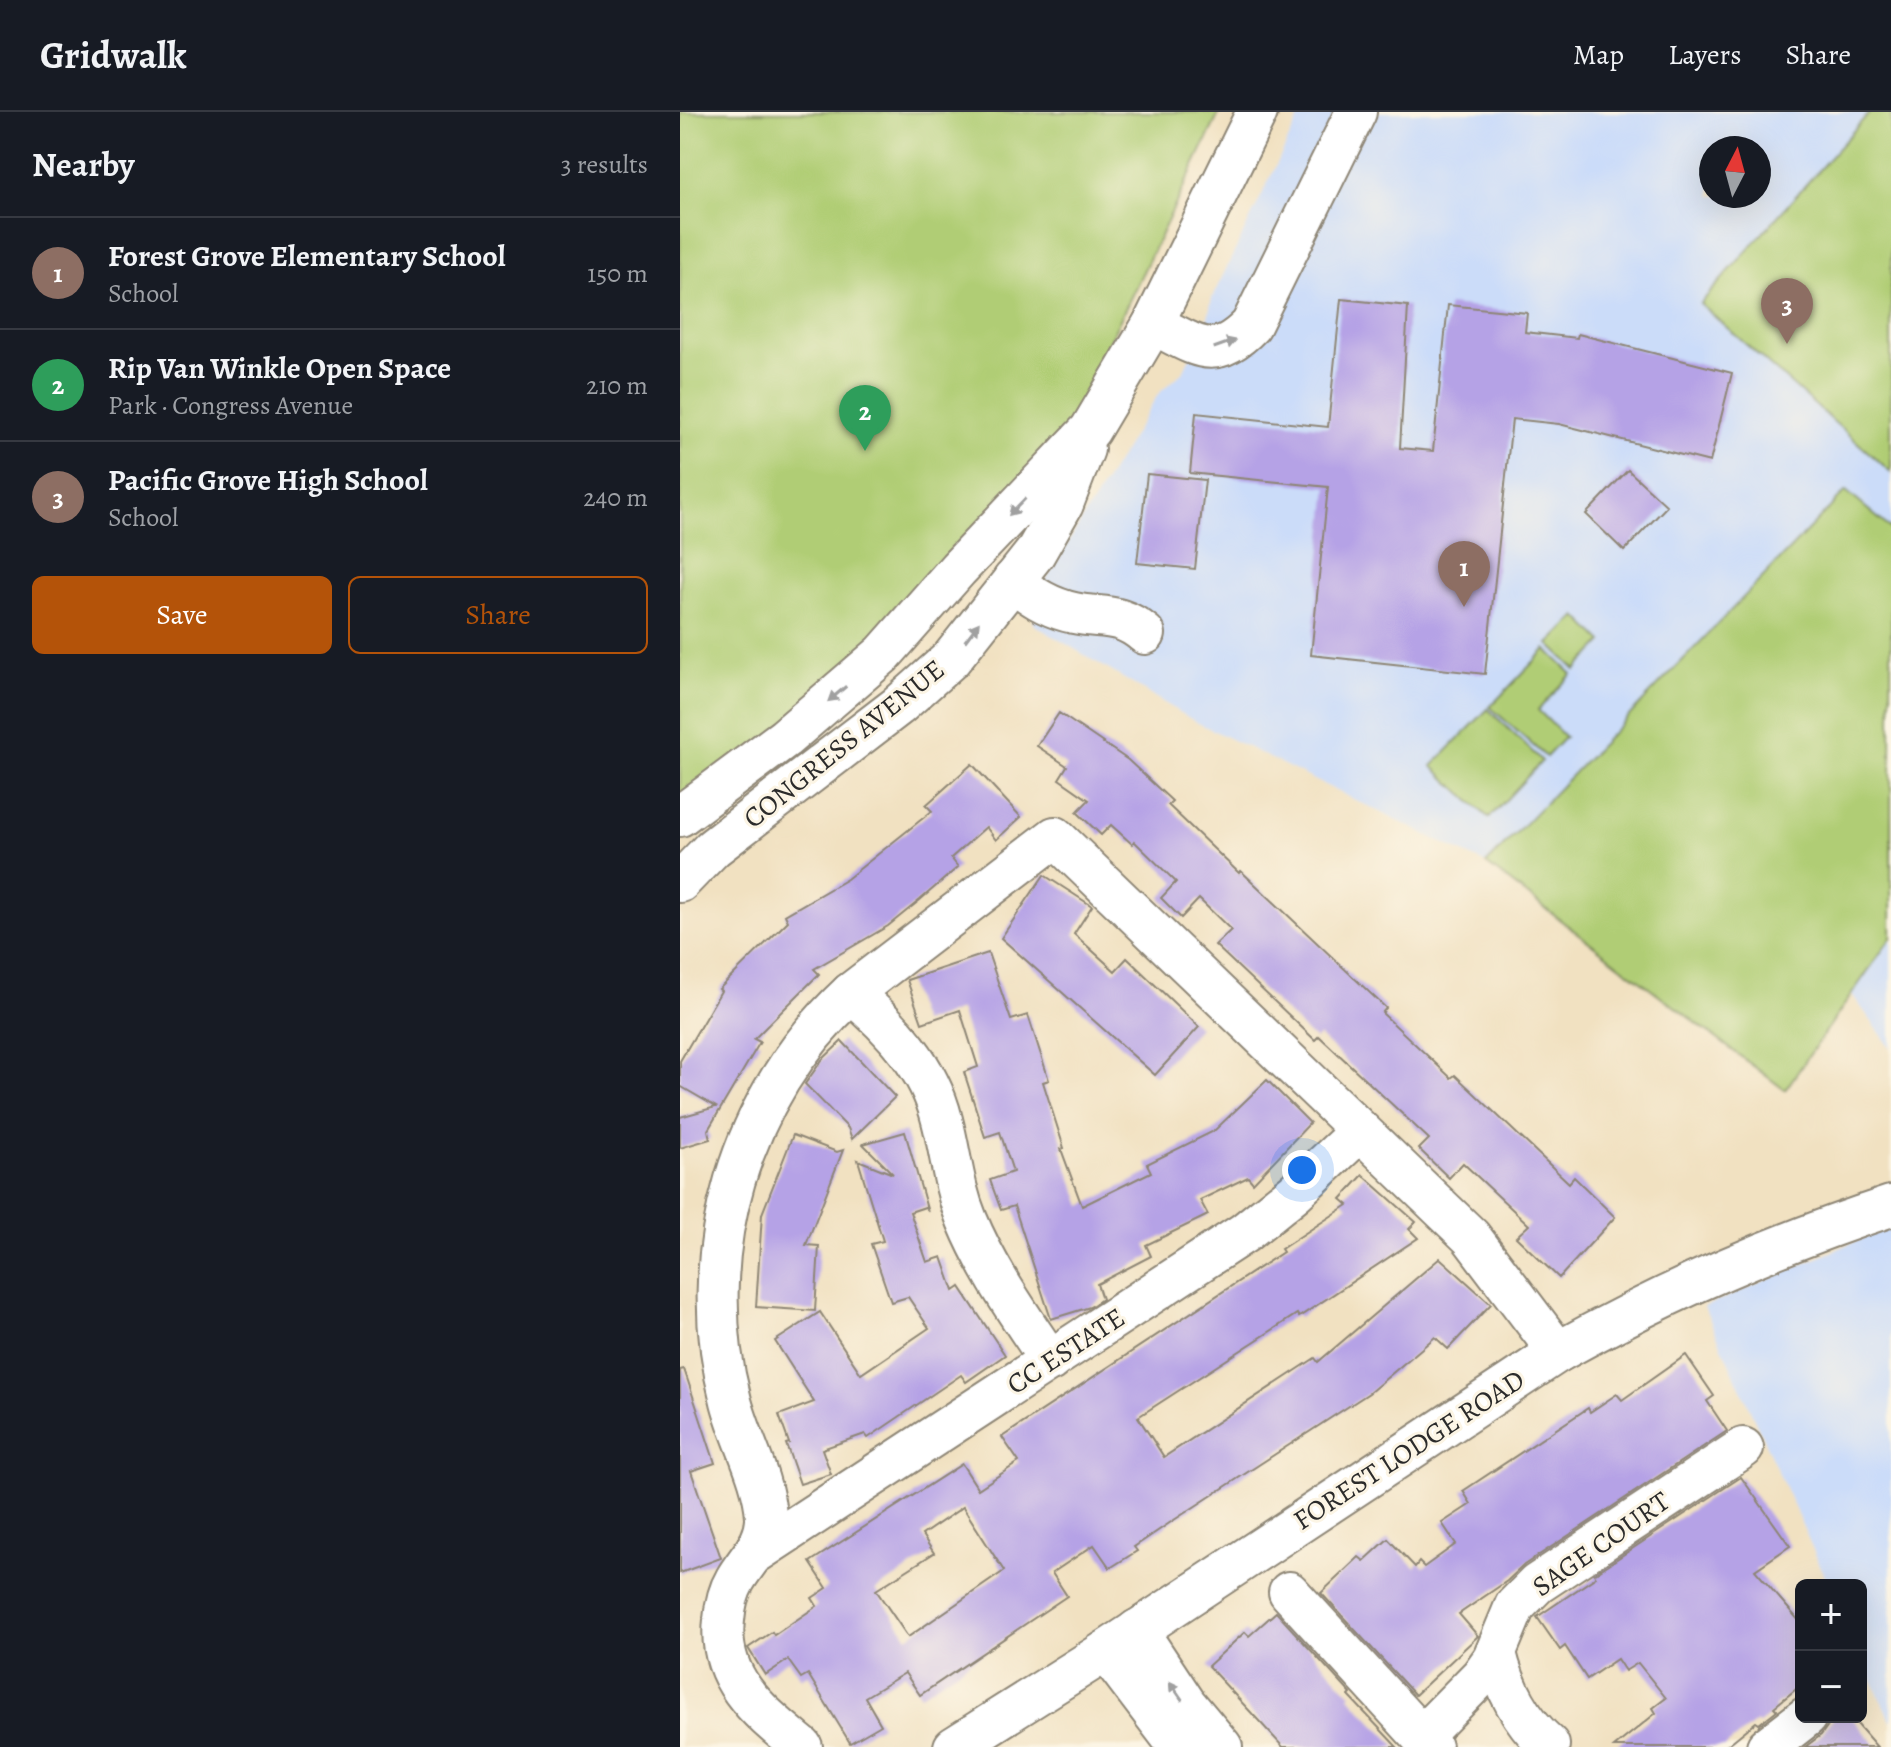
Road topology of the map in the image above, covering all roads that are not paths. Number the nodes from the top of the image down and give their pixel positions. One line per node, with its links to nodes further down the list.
1 (1257, 112): 3 (street, CONGRESS AVENUE)
2 (1356, 112): 3 (street, one-way to 2)
3 (1153, 324): 4 (street, CONGRESS AVENUE)
4 (1090, 430): 5 (street, CONGRESS AVENUE); 7 (street, CONGRESS AVENUE, one-way to 7)
5 (1013, 580): 6 (street); 8 (street, CONGRESS AVENUE, one-way to 5)
6 (1145, 634)
7 (680, 816)
8 (680, 882)
9 (851, 993): 10 (street); 13 (street); 15 (street)
10 (1360, 1131): 12 (street); 13 (street, CC ESTATE)
11 (1891, 1206): 12 (street, FOREST LODGE ROAD)
12 (1558, 1352): 17 (street, FOREST LODGE ROAD)
13 (1050, 1361): 15 (street, CC ESTATE)
14 (1743, 1448): 18 (street, SAGE COURT)
15 (757, 1552): 22 (street)
16 (1289, 1592): 20 (street)
17 (1122, 1641): 23 (street, FOREST LODGE ROAD); 24 (street); 25 (street, one-way to 17)
18 (1496, 1653): 20 (street, SAGE COURT); 21 (street)
19 (1798, 1723): 27 (street)
20 (1427, 1742)
21 (1551, 1746): 26 (street)
22 (802, 1747)
23 (954, 1747)
24 (1179, 1747)
25 (1222, 1747)
26 (1504, 1747)
27 (1767, 1747)

